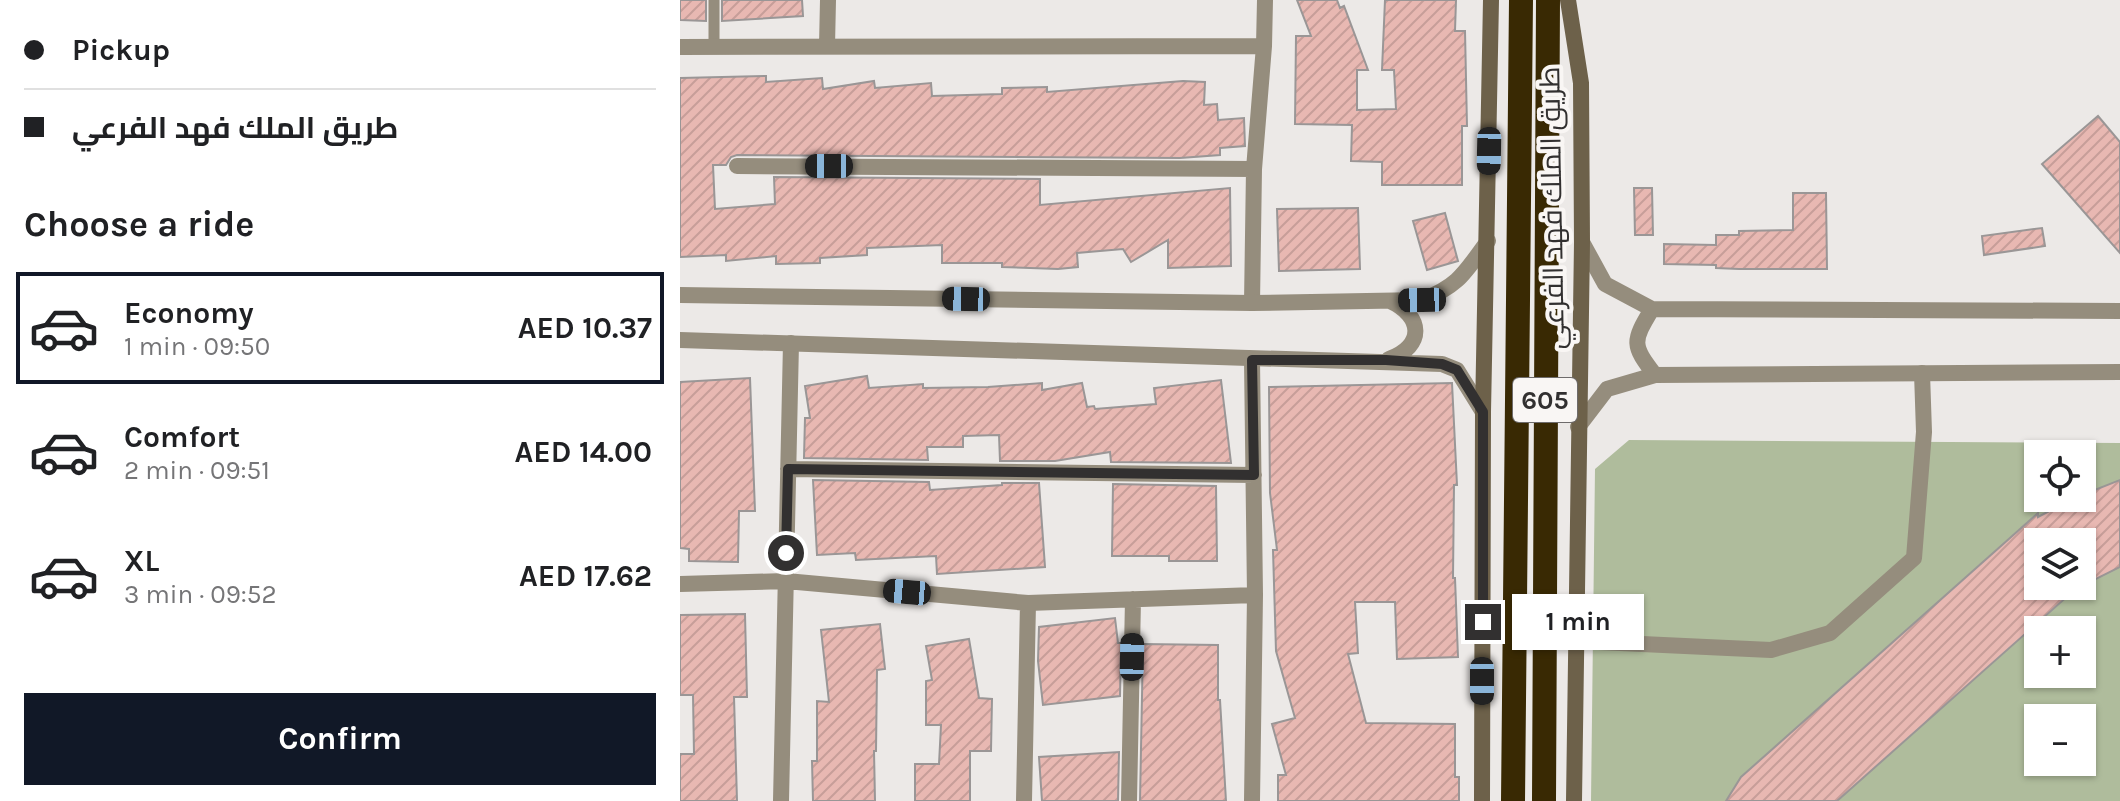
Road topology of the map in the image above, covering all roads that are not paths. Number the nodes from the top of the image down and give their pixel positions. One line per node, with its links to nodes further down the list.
1 (714, 0): 11 (lane)
2 (828, 0): 8 (street)
3 (1265, 0): 9 (street)
4 (1491, 0): 14 (main road)
5 (1521, 0): 43 (highway, 605)
6 (1548, 0): 44 (highway, 605)
7 (1568, 0): 15 (main road, طريق الملك فهد الفرعي)
8 (827, 46): 9 (street); 11 (street)
9 (1264, 46): 13 (street)
10 (680, 47): 11 (street)
11 (714, 47)
12 (737, 166): 13 (street)
13 (1254, 169): 18 (street)
14 (1488, 241): 17 (street); 28 (main road)
15 (1582, 242): 19 (street); 29 (main road, طريق الملك فهد الفرعي)
16 (680, 295): 18 (street)
17 (1388, 300): 18 (street); 24 (street)
18 (1252, 303)
19 (1652, 309): 20 (street); 27 (street)
20 (2120, 311)
21 (680, 340): 22 (street)
22 (791, 343): 23 (street); 30 (street)
23 (1252, 360): 24 (street); 31 (street)
24 (1386, 360): 28 (street)
25 (2120, 372): 26 (street)
26 (1922, 373): 27 (street); 37 (street)
27 (1655, 375): 29 (street)
28 (1483, 412): 42 (main road)
29 (1578, 427): 37 (main road, طريق الملك فهد الفرعي)
30 (788, 469): 31 (street); 32 (street)
31 (1254, 475): 34 (street)
32 (786, 581): 33 (street); 36 (street); 38 (street)
33 (680, 584)
34 (1255, 595): 35 (street); 41 (street)
35 (1133, 599): 36 (street); 40 (street)
36 (1028, 603): 39 (street)
37 (1577, 641): 45 (main road, طريق الملك فهد الفرعي)
38 (781, 801)
39 (1024, 801)
40 (1129, 801)
41 (1252, 801)
42 (1482, 801)
43 (1513, 801)
44 (1544, 801)
45 (1574, 801)

